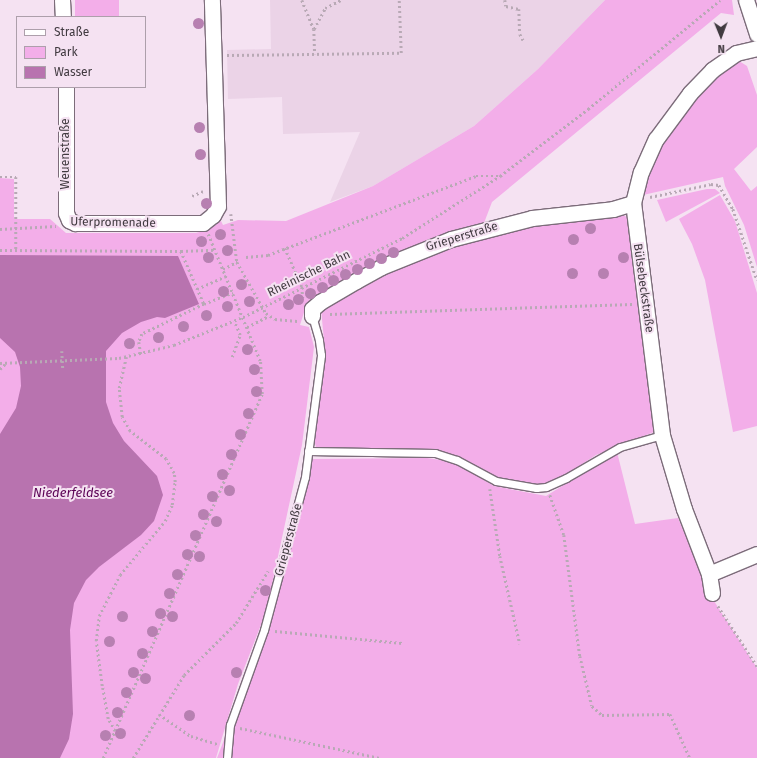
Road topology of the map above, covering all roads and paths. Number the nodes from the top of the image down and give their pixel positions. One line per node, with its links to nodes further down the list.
1 (62, 0): 9 (street)
2 (212, 0): 15 (street)
3 (302, 0): 10 (path)
4 (341, 0): 10 (path)
5 (399, 0): 14 (path)
6 (505, 0): 12 (path)
7 (720, 0): 17 (path, Rheinische Bahn)
8 (746, 0): 11 (street)
9 (63, 16)
10 (314, 29): 14 (path)
11 (757, 34)
12 (523, 40)
13 (757, 48): 21 (street, Bülsebeckstraße)
14 (315, 54): 15 (path)
15 (213, 56): 19 (street)
16 (66, 88): 23 (street, Weuenstraße)
17 (500, 176): 27 (path); 37 (path, Rheinische Bahn)
18 (0, 177): 25 (path)
19 (218, 191): 20 (path); 24 (street)
20 (192, 196)
21 (633, 203): 36 (path); 41 (street, Bülsebeckstraße); 45 (street, Grieperstraße)
22 (230, 211): 33 (path)
23 (69, 220): 24 (street, Uferpromenade); 25 (path, Uferpromenade)
24 (203, 223): 30 (path)
25 (16, 228): 26 (path, Uferpromenade); 29 (path)
26 (0, 229)
27 (285, 248): 32 (path); 37 (path)
28 (0, 250): 29 (path)
29 (16, 250): 31 (path)
30 (215, 250): 31 (path); 34 (path)
31 (181, 251): 38 (path)
32 (246, 257)
33 (237, 262): 34 (path); 42 (path)
34 (223, 269): 35 (path)
35 (226, 276): 38 (path); 39 (path)
36 (757, 280)
37 (302, 287): 42 (path, Rheinische Bahn)
38 (197, 289): 40 (path)
39 (233, 292): 40 (path); 46 (path)
40 (204, 304): 50 (path)
41 (646, 304): 43 (path); 58 (street, Bülsebeckstraße)
42 (262, 307): 44 (path); 46 (path, Rheinische Bahn)
43 (332, 314)
44 (268, 316): 45 (path); 48 (path)
45 (312, 316): 59 (lane, Grieperstraße)
46 (243, 317): 47 (path, Rheinische Bahn); 48 (path)
47 (234, 321): 50 (path, Rheinische Bahn); 51 (path)
48 (247, 327): 72 (path)
49 (62, 352): 53 (path)
50 (141, 354): 52 (path, Rheinische Bahn)
51 (232, 356)
52 (126, 357): 53 (path, Rheinische Bahn); 72 (path)
53 (63, 361): 55 (path, Rheinische Bahn); 56 (path)
54 (0, 363): 55 (path)
55 (6, 363): 57 (path)
56 (63, 368)
57 (0, 369)
58 (662, 435): 61 (lane); 64 (street, Bülsebeckstraße)
59 (308, 451): 60 (lane); 66 (lane, Grieperstraße)
60 (488, 477): 61 (lane); 68 (path)
61 (546, 487): 78 (path)
62 (757, 554): 64 (street)
63 (270, 567): 70 (path)
64 (709, 574): 65 (street, Bülsebeckstraße)
65 (712, 593): 69 (path)
66 (264, 630): 67 (path); 71 (lane, Grieperstraße)
67 (402, 644)
68 (520, 644)
69 (757, 666)
70 (159, 714): 73 (path); 75 (path)
71 (230, 725): 76 (lane, Grieperstraße); 77 (path)
72 (115, 731): 74 (path)
73 (216, 744)
74 (103, 758)
75 (133, 758)
76 (227, 758)
77 (380, 758)
78 (690, 758)

